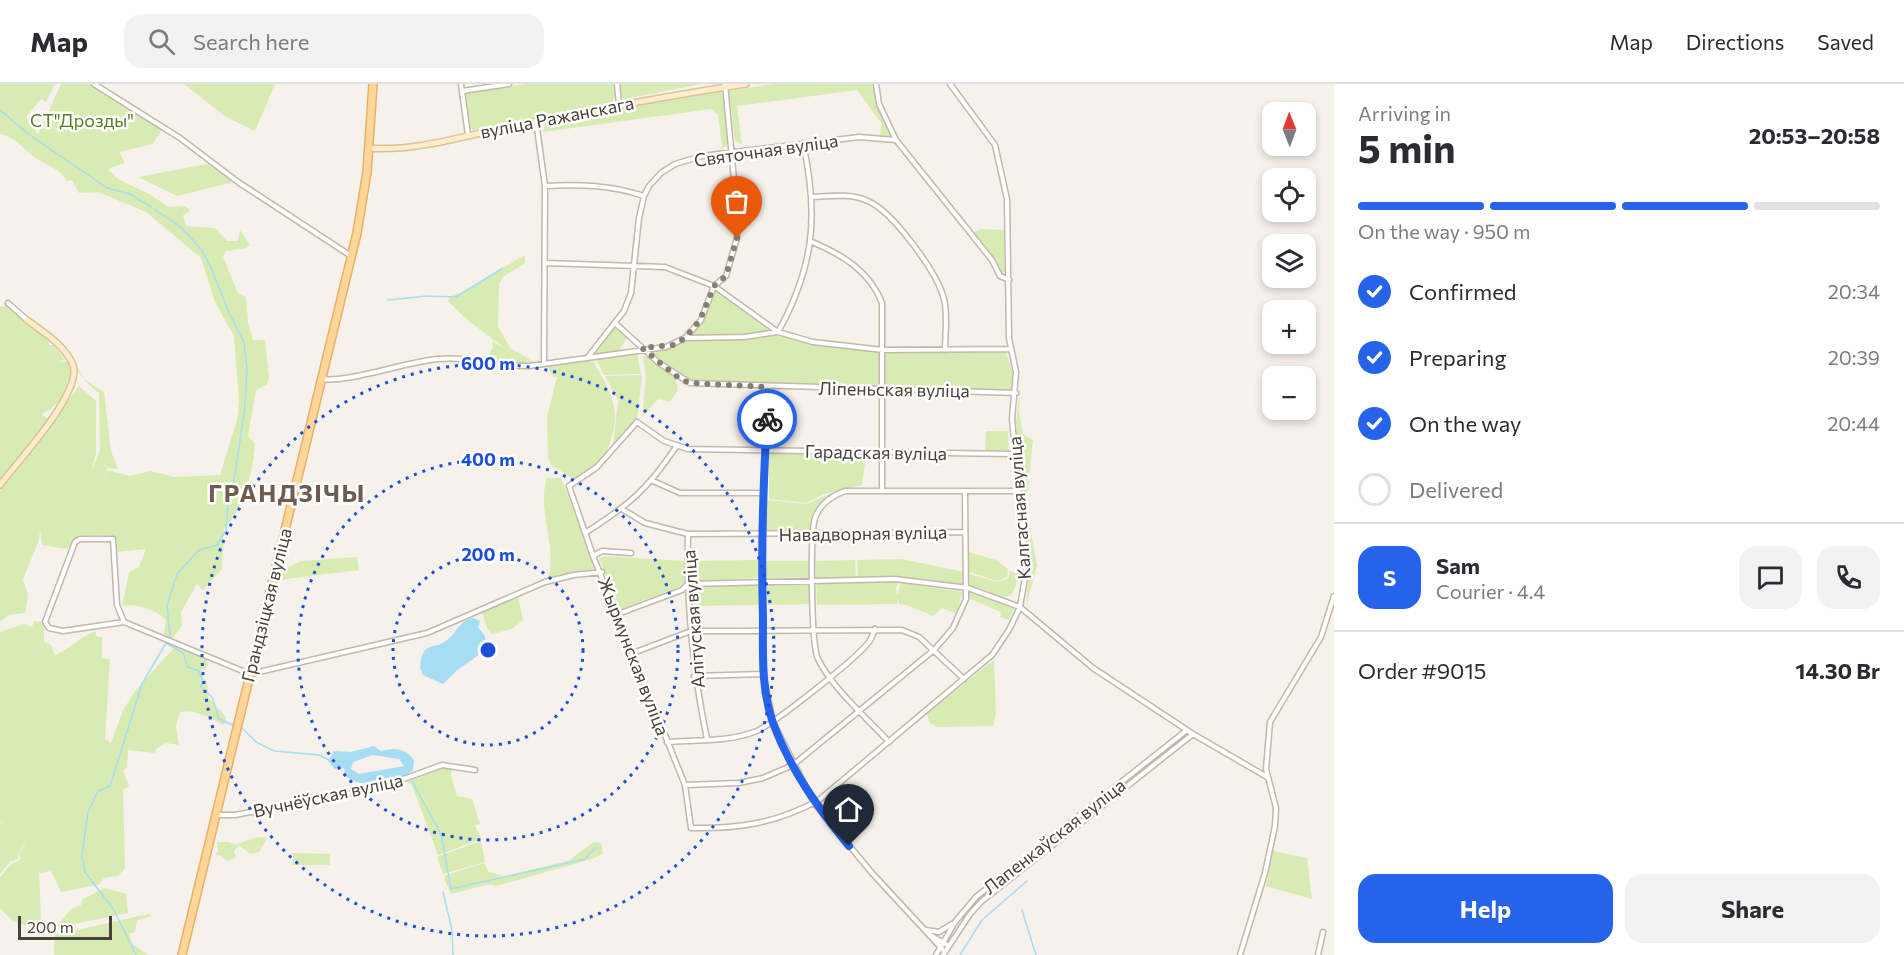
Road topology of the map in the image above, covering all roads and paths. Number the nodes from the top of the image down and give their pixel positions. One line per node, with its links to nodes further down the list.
1 (94, 84): 22 (street)
2 (373, 84): 16 (main road, Грандзіцкая вуліца)
3 (461, 84): 10 (street)
4 (509, 84): 10 (street)
5 (617, 84): 11 (street)
6 (746, 84): 9 (street, вуліца Ражанскага)
7 (876, 84): 14 (street)
8 (950, 84): 25 (street, Калгасная вуліца)
9 (725, 86): 11 (street, вуліца Ражанскага); 17 (street)
10 (462, 91): 13 (street)
11 (619, 104): 12 (street, вуліца Ражанскага)
12 (536, 122): 13 (street, вуліца Ражанскага); 18 (street)
13 (468, 135): 16 (street, вуліца Ражанскага)
14 (896, 140): 15 (street, Святочная вуліца); 25 (street)
15 (803, 144): 17 (street, Святочная вуліца); 20 (street)
16 (368, 148): 22 (main road, Грандзіцкая вуліца)
17 (732, 152): 19 (street, Святочная вуліца); 26 (street)
18 (545, 186): 19 (street); 23 (street)
19 (645, 196): 24 (street, Святочная вуліца)
20 (813, 197): 21 (street); 35 (street)
21 (812, 242): 30 (street); 34 (street)
22 (351, 256): 38 (main road, Грандзіцкая вуліца)
23 (546, 263): 24 (street); 37 (street)
24 (634, 265): 26 (street); 29 (street, Святочная вуліца)
25 (1009, 280): 33 (street, Калгасная вуліца)
26 (714, 286): 30 (street); 31 (street)
27 (8, 303): 28 (street)
28 (27, 320): 47 (street)
29 (615, 323): 32 (street, Ліпеньская вуліца); 36 (street, Святочная вуліца)
30 (778, 332): 31 (street); 34 (street)
31 (685, 338): 32 (street)
32 (642, 348): 36 (street); 39 (street, Ліпеньская вуліца)
33 (1011, 349): 35 (street); 41 (street, Калгасная вуліца)
34 (883, 350): 35 (street); 40 (street)
35 (945, 350)
36 (587, 357): 37 (street)
37 (544, 363): 38 (street)
38 (322, 379): 76 (main road, Грандзіцкая вуліца)
39 (768, 387): 40 (street, Ліпеньская вуліца); 43 (street)
40 (880, 389): 41 (street, Ліпеньская вуліца); 44 (street)
41 (1016, 393): 45 (street, Калгасная вуліца)
42 (676, 447): 43 (street, Гарадская вуліца); 46 (street); 48 (street, Гарадская вуліца)
43 (765, 450): 44 (street, Гарадская вуліца); 52 (street)
44 (881, 452): 45 (street, Гарадская вуліца); 49 (street)
45 (1014, 454): 51 (street, Калгасная вуліца)
46 (653, 481): 52 (street); 53 (street)
47 (0, 485)
48 (569, 486): 55 (street, Жырмунская вуліца)
49 (882, 490): 50 (street); 58 (street)
50 (965, 491): 51 (street); 54 (street)
51 (1019, 491): 67 (street, Калгасная вуліца)
52 (763, 493): 57 (street)
53 (622, 509): 55 (street); 56 (street, Навадворная вуліца)
54 (965, 532): 58 (street, Навадворная вуліца); 65 (street)
55 (585, 533): 60 (street, Жырмунская вуліца)
56 (688, 534): 57 (street, Навадворная вуліца); 64 (street, Алітуская вуліца)
57 (762, 534): 58 (street, Навадворная вуліца); 63 (street)
58 (812, 534): 62 (street)
59 (631, 553): 60 (street)
60 (593, 556): 61 (street, Жырмунская вуліца)
61 (602, 572): 68 (street, Жырмунская вуліца); 76 (street)
62 (813, 579): 63 (street); 65 (street); 71 (street)
63 (762, 580): 64 (street); 70 (street)
64 (688, 584): 68 (street); 73 (street, Алітуская вуліца)
65 (968, 588): 67 (street); 74 (street)
66 (1334, 596): 90 (street)
67 (1020, 607): 80 (street, Калгасная вуліца); 83 (street)
68 (618, 614): 75 (street, Жырмунская вуліца)
69 (124, 622): 69 (street); 76 (street)
70 (763, 629): 71 (street); 73 (street); 77 (street)
71 (814, 629): 72 (street); 79 (street)
72 (875, 629): 74 (street); 79 (street)
73 (691, 631): 75 (street); 78 (street, Алітуская вуліца)
74 (934, 649): 80 (street); 81 (street)
75 (633, 653): 86 (street, Жырмунская вуліца)
76 (249, 674): 93 (main road, Грандзіцкая вуліца)
77 (763, 674): 78 (street); 82 (street)
78 (694, 676): 85 (street, Алітуская вуліца)
79 (830, 676): 81 (street); 82 (street)
80 (964, 679): 87 (street, Калгасная вуліца)
81 (861, 711): 87 (street); 88 (street)
82 (773, 722): 85 (street); 88 (street)
83 (1187, 730): 84 (street); 95 (street, Лапенкаўская вуліца)
84 (1193, 734): 90 (street); 100 (street, Лапенкаўская вуліца)
85 (707, 739): 86 (street)
86 (667, 742): 91 (street, Жырмунская вуліца)
87 (889, 742): 92 (street, Калгасная вуліца)
88 (793, 765): 91 (street); 92 (street)
89 (475, 770): 93 (street, Вучнёўская вуліца)
90 (1267, 777): 105 (street)
91 (685, 785): 94 (street, Жырмунская вуліца)
92 (813, 803): 94 (street, Калгасная вуліца); 96 (street)
93 (215, 815): 103 (main road, Грандзіцкая вуліца)
94 (691, 828)
95 (955, 922): 96 (street); 99 (street, Лапенкаўская вуліца)
96 (923, 928): 98 (street)
97 (1323, 932): 106 (street)
98 (930, 935): 99 (street); 101 (street)
99 (943, 942): 100 (street); 101 (street, Лапенкаўская вуліца)
100 (949, 946): 102 (street, Лапенкаўская вуліца)
101 (940, 948): 102 (street); 104 (street, Лапенкаўская вуліца)
102 (944, 954)
103 (182, 955)
104 (936, 955)
105 (1240, 955)
106 (1318, 955)

